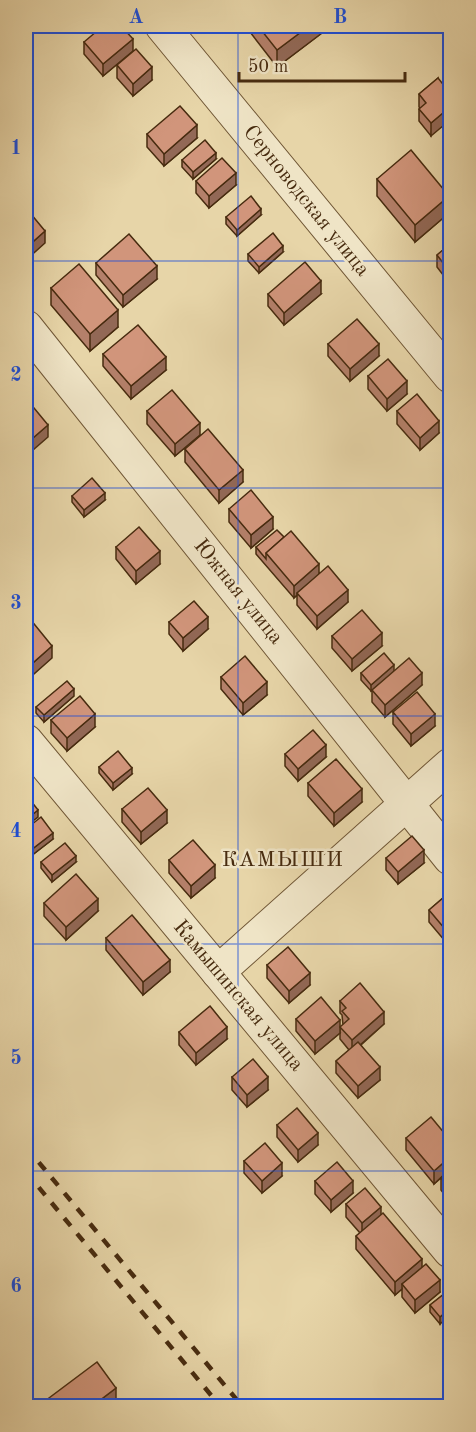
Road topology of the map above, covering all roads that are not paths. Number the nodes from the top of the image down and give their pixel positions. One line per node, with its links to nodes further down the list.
1 (162, 26): 3 (street, Серноводская улица)
2 (26, 327): 6 (street, Южная улица)
3 (450, 376)
4 (26, 741): 8 (street, Камышинская улица)
5 (450, 765): 6 (street)
6 (407, 804): 7 (street, Южная улица); 8 (street)
7 (450, 858)
8 (218, 972): 9 (street, Камышинская улица)
9 (450, 1251)

